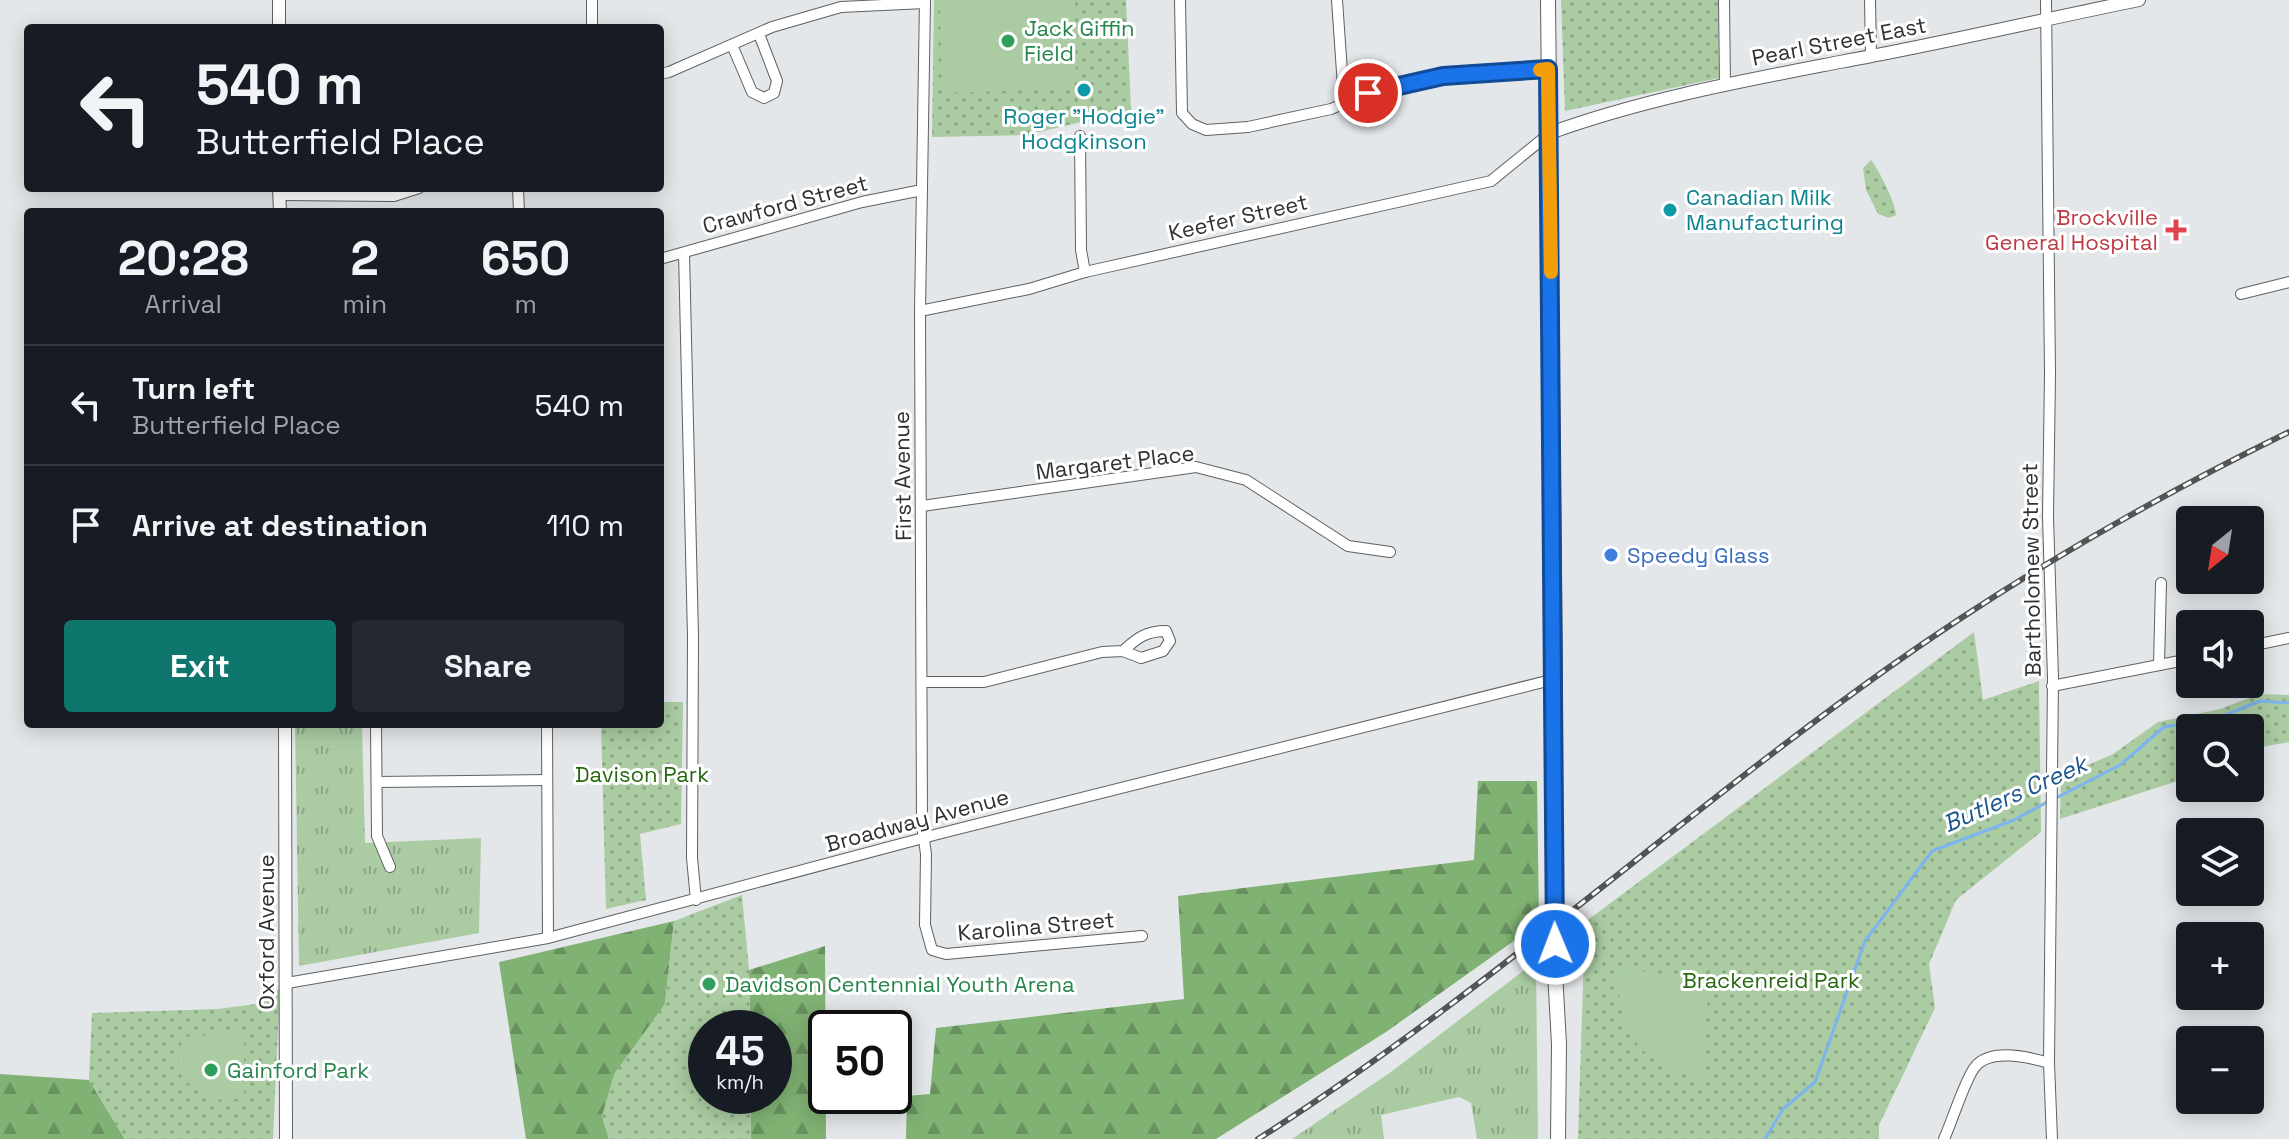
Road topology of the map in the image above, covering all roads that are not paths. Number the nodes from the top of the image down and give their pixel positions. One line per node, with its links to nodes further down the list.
1 (279, 0): 12 (street)
2 (592, 0): 13 (street)
3 (1180, 0): 20 (street)
4 (1337, 0): 20 (street)
5 (1548, 0): 17 (main road)
6 (1724, 0): 19 (street)
7 (1870, 0): 16 (street)
8 (2046, 0): 11 (street, Bartholomew Street)
9 (2139, 0): 11 (street, Pearl Street East)
10 (925, 1): 14 (street); 23 (street, First Avenue)
11 (2046, 19): 16 (street, Pearl Street East); 42 (street, Bartholomew Street)
12 (279, 24)
13 (592, 24)
14 (759, 34): 15 (street); 15 (street)
15 (732, 45): 18 (street)
16 (1871, 56): 19 (street, Pearl Street East)
17 (1548, 69): 20 (street); 21 (main road)
18 (664, 72)
19 (1725, 85): 21 (street, Pearl Street East)
20 (1344, 101)
21 (1550, 133): 28 (street, Keefer Street); 40 (main road)
22 (1080, 136): 28 (street)
23 (922, 190): 26 (street, Crawford Street); 31 (street, First Avenue)
24 (279, 192): 25 (street)
25 (406, 192)
26 (684, 253): 27 (street, Crawford Street); 50 (street)
27 (664, 258)
28 (1085, 272): 31 (street, Keefer Street)
29 (2289, 282): 30 (street)
30 (2241, 294)
31 (920, 311): 32 (street, First Avenue)
32 (922, 506): 33 (street, Margaret Place); 41 (street, First Avenue)
33 (1390, 552)
34 (2161, 583): 39 (street)
35 (2289, 638): 36 (street)
36 (2264, 643)
37 (1123, 651): 41 (street)
38 (2176, 662): 39 (street)
39 (2159, 665): 42 (street)
40 (1555, 679): 48 (street, Broadway Avenue); 57 (main road, bridge)
41 (924, 682): 48 (street, First Avenue)
42 (2052, 686): 55 (street, Bartholomew Street)
43 (285, 728): 54 (street, Oxford Avenue)
44 (376, 728): 47 (street)
45 (547, 728): 46 (street)
46 (547, 780): 47 (street); 52 (street)
47 (377, 782): 49 (street)
48 (923, 837): 50 (street, Broadway Avenue); 53 (street, First Avenue)
49 (390, 867)
50 (696, 900): 52 (street, Broadway Avenue)
51 (1142, 936): 53 (street, Karolina Street)
52 (548, 938): 54 (street, Broadway Avenue)
53 (933, 950)
54 (287, 983): 56 (street, Oxford Avenue)
55 (2049, 1063): 58 (street); 59 (street, Bartholomew Street)
56 (286, 1139)
57 (1558, 1139)
58 (1944, 1139)
59 (2052, 1139)

